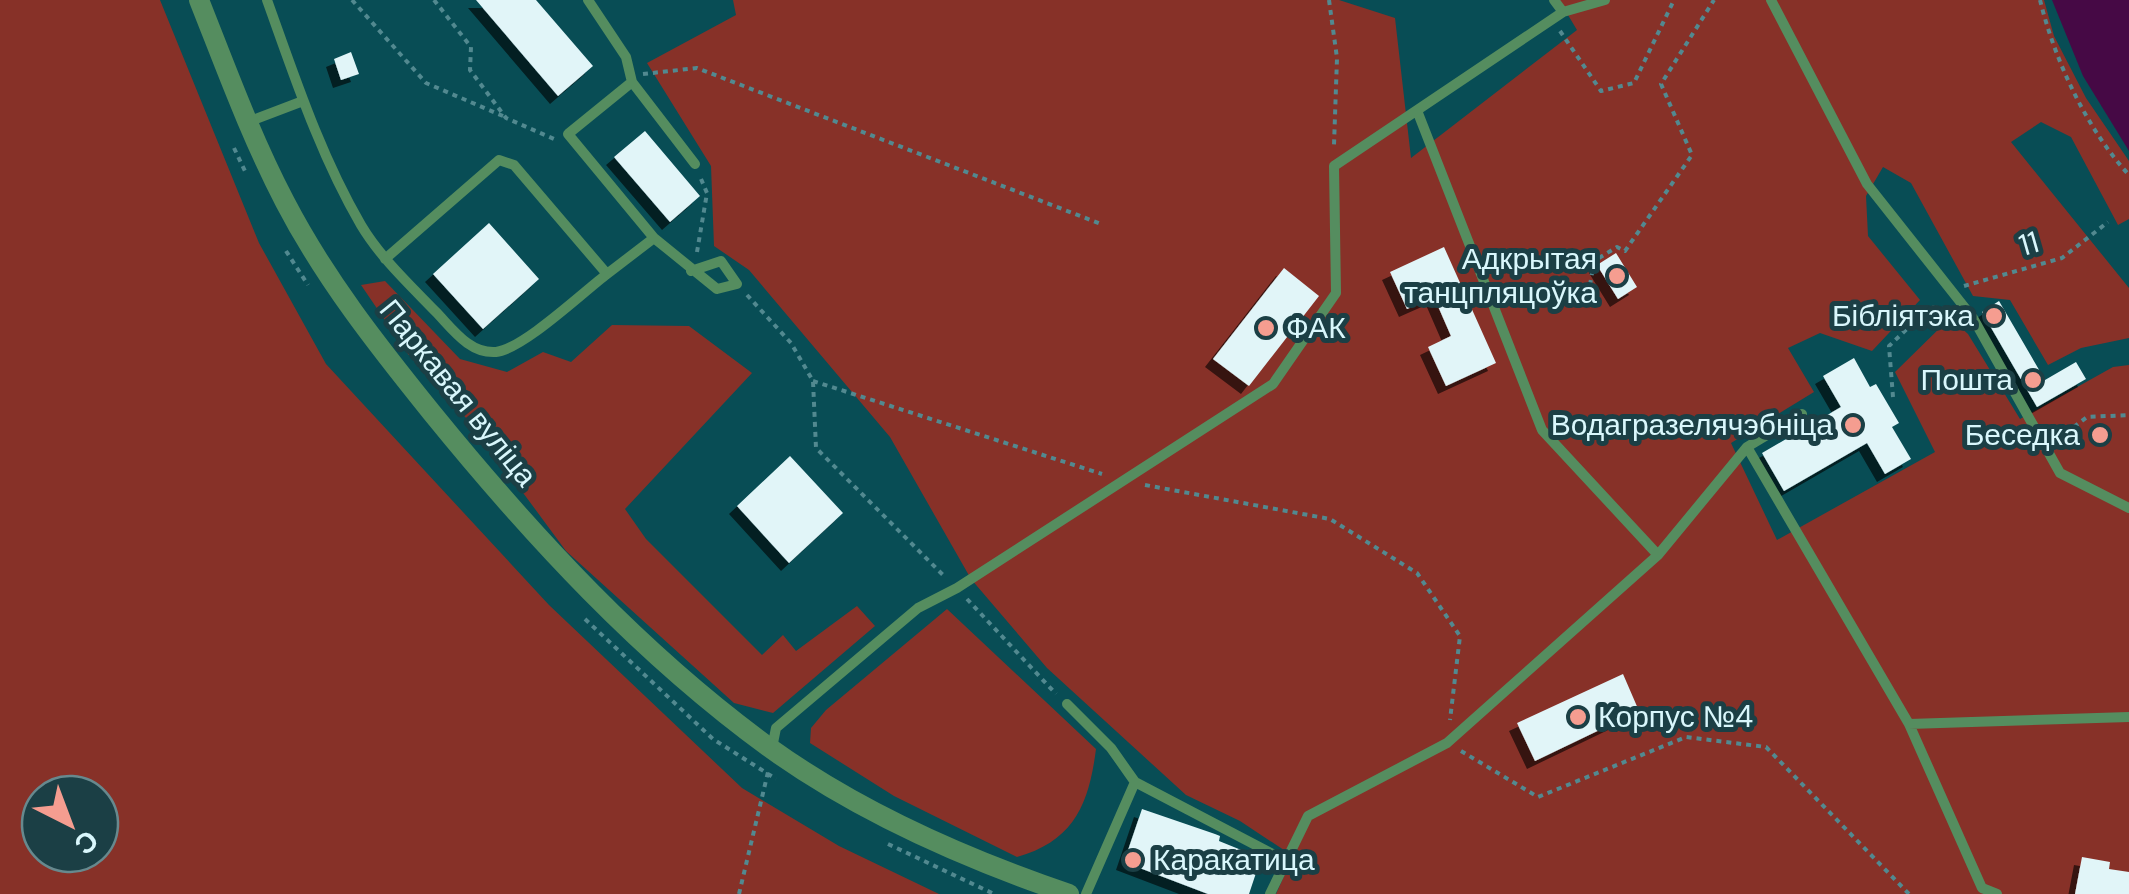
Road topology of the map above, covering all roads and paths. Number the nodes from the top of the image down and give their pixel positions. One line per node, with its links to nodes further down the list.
1 (199, 0): 18 (street, Паркавая вуліца)
2 (267, 0): 15 (lane)
3 (352, 0): 17 (path)
4 (434, 0): 17 (path)
5 (588, 0): 14 (lane)
6 (1329, 0): 21 (path)
7 (1554, 0): 13 (lane)
8 (1604, 0): 13 (lane)
9 (1674, 0): 13 (path)
10 (1714, 0): 30 (path)
11 (1771, 0): 31 (lane)
12 (2040, 0): 22 (path)
13 (1563, 12): 16 (lane)
14 (632, 82): 19 (lane); 20 (lane); 24 (path)
15 (303, 101): 18 (lane); 26 (lane)
16 (1418, 113): 21 (lane); 43 (lane)
17 (506, 118): 19 (path)
18 (248, 122): 49 (street, Паркавая вуліца)
19 (581, 151): 25 (lane)
20 (695, 164): 27 (path)
21 (1334, 166): 41 (lane)
22 (2129, 175)
23 (2108, 222): 31 (path, 11)
24 (1101, 224)
25 (654, 238): 27 (lane); 28 (lane)
26 (385, 258): 28 (lane); 28 (lane)
27 (691, 271): 29 (lane); 29 (lane)
28 (608, 274)
29 (737, 284): 35 (path)
30 (1590, 285)
31 (1950, 290): 32 (lane)
32 (1966, 310): 34 (path); 39 (lane)
33 (1883, 317): 34 (path)
34 (1906, 330): 36 (path)
35 (813, 381): 41 (path); 44 (path)
36 (1893, 397)
37 (1802, 414): 40 (lane)
38 (2129, 416): 39 (path)
39 (2044, 446): 42 (lane)
40 (1747, 447): 43 (lane); 47 (lane)
41 (1122, 480): 44 (lane); 48 (path)
42 (2129, 508)
43 (1658, 555): 48 (lane)
44 (957, 588): 45 (path); 49 (lane)
45 (1066, 704): 50 (lane)
46 (2129, 716): 47 (lane)
47 (1910, 724): 52 (lane)
48 (1447, 743): 51 (lane); 57 (path)
49 (772, 749): 53 (path); 54 (street, Паркавая вуліца)
50 (1135, 782): 51 (lane); 55 (lane)
51 (1286, 861): 56 (lane)
52 (1983, 891): 58 (lane)
53 (739, 894)
54 (1069, 894)
55 (1086, 894)
56 (1270, 894)
57 (1909, 894)
58 (1996, 894)

